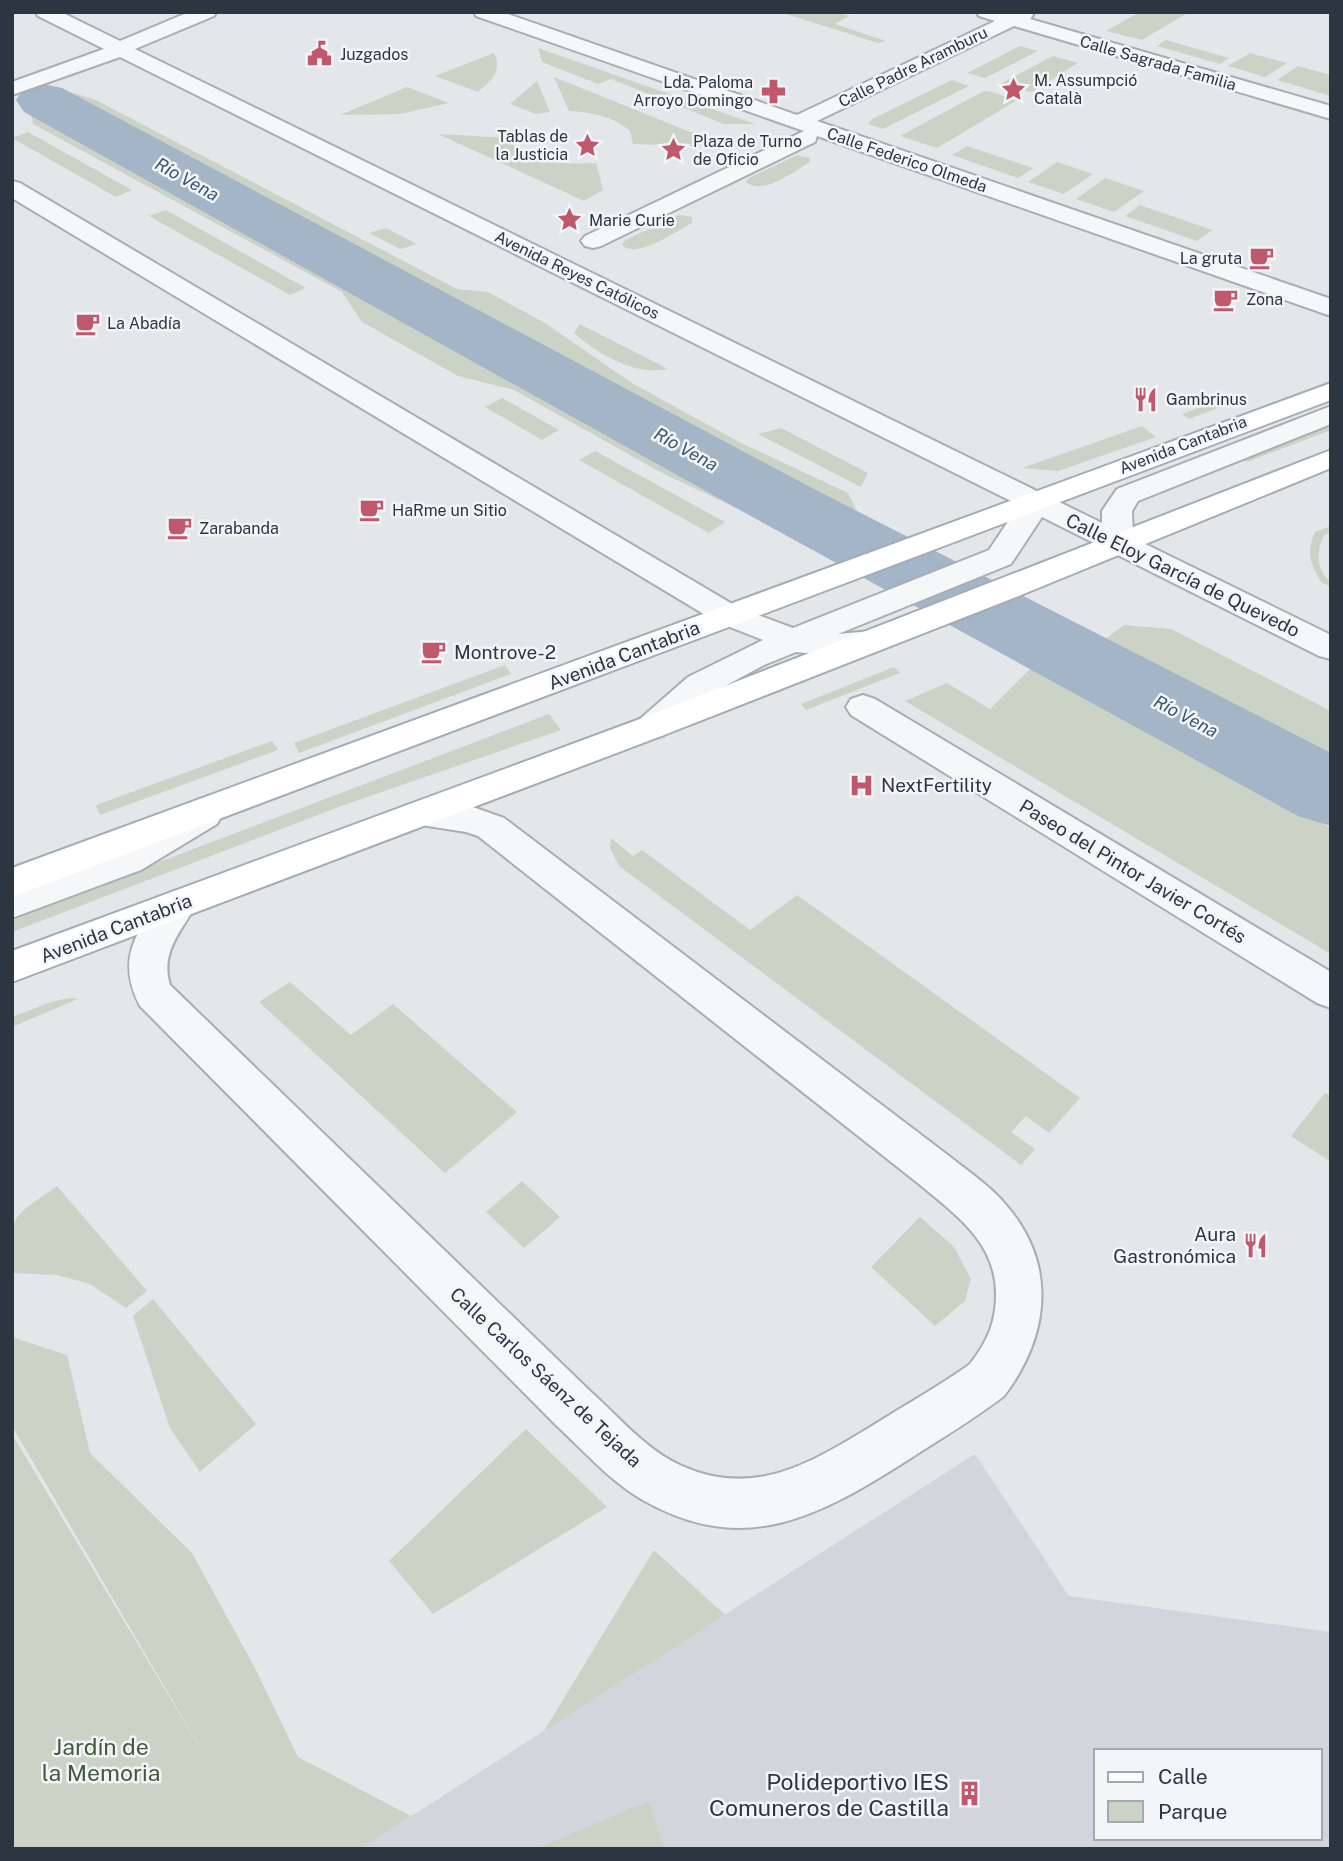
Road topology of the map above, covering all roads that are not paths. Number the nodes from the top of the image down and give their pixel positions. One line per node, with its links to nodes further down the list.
1 (45, 12): 6 (street, Avenida Reyes Católicos)
2 (207, 12): 6 (street)
3 (483, 12): 9 (street, Calle Federico Olmeda)
4 (986, 12): 5 (street, Calle Sagrada Familia)
5 (1020, 16): 8 (street, Calle Sagrada Familia); 9 (street, Calle Padre Aramburu)
6 (119, 48): 7 (street); 16 (street, Avenida Reyes Católicos)
7 (12, 89)
8 (1331, 113)
9 (803, 130): 11 (street, Calle Padre Aramburu); 12 (street, Calle Federico Olmeda)
10 (12, 188): 18 (street)
11 (593, 241)
12 (1331, 308)
13 (1331, 391): 16 (main road, Avenida Cantabria)
14 (1331, 414): 17 (street, Avenida Cantabria)
15 (1331, 458): 17 (main road, Avenida Cantabria)
16 (1036, 501): 17 (street, Calle Eloy García de Quevedo); 18 (main road, Avenida Cantabria); 19 (street, Avenida Cantabria)
17 (1118, 543): 20 (main road, Avenida Cantabria); 21 (street, Calle Eloy García de Quevedo)
18 (728, 615): 19 (street); 24 (main road, Avenida Cantabria)
19 (796, 641): 20 (street); 23 (street, Avenida Cantabria)
20 (871, 642): 23 (main road, Avenida Cantabria)
21 (1331, 648)
22 (863, 707): 30 (street, Paseo del Pintor Javier Cortés)
23 (652, 727): 25 (main road, Avenida Cantabria)
24 (211, 810): 26 (main road, Avenida Cantabria); 27 (street, Avenida Cantabria)
25 (421, 814): 28 (main road, Avenida Cantabria); 28 (street, Calle Carlos Sáenz de Tejada)
26 (12, 883)
27 (12, 904)
28 (177, 905): 29 (main road, Avenida Cantabria)
29 (12, 967)
30 (1331, 992)

